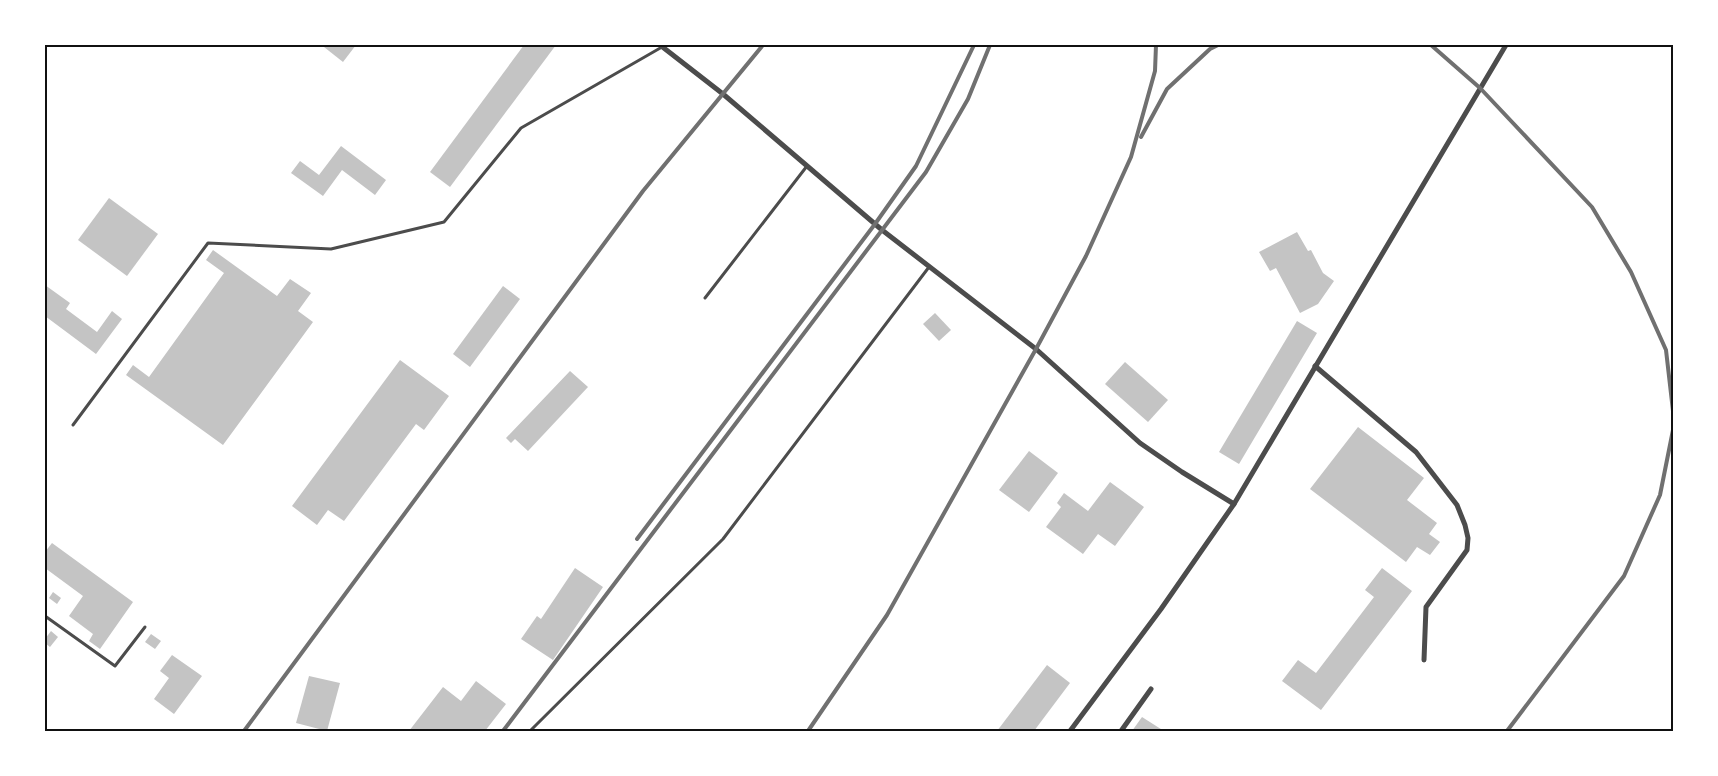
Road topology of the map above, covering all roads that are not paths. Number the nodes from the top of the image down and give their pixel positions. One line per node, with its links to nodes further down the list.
1 (1506, 45): 6 (street)
2 (661, 46): 3 (street); 7 (lane)
3 (808, 166): 4 (street); 5 (lane)
4 (930, 266): 8 (street); 13 (lane)
5 (706, 298)
6 (1315, 366): 8 (street); 11 (street)
7 (73, 425)
8 (1234, 504): 14 (street)
9 (45, 616): 10 (lane)
10 (145, 627)
11 (1424, 660)
12 (1151, 688): 15 (street)
13 (530, 731)
14 (1070, 731)
15 (1120, 731)

